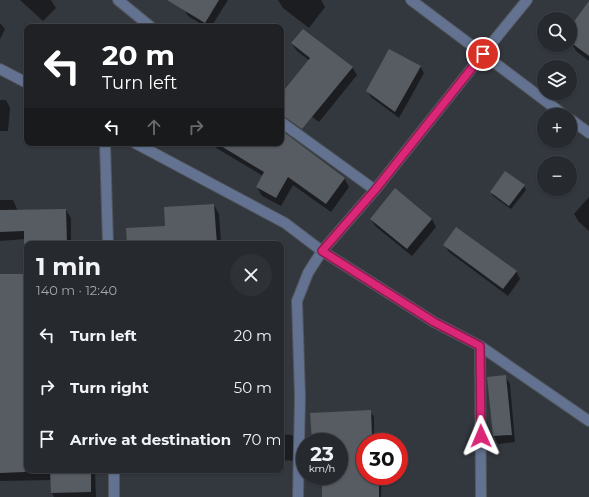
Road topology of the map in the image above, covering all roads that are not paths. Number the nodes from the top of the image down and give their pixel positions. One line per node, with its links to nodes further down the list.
1 (118, 0): 4 (street)
2 (411, 0): 5 (street)
3 (527, 0): 5 (street)
4 (146, 24)
5 (483, 54): 8 (street); 14 (street)
6 (0, 69): 7 (street)
7 (24, 82)
8 (555, 108)
9 (284, 124): 14 (street)
10 (577, 124): 11 (street)
11 (589, 133)
12 (105, 146): 15 (street)
13 (141, 146): 16 (street)
14 (375, 190): 16 (street)
15 (108, 241)
16 (322, 251): 17 (street); 21 (street)
17 (480, 346): 18 (street); 22 (street)
18 (589, 421)
19 (114, 473): 20 (street)
20 (114, 497)
21 (298, 497)
22 (481, 497)

